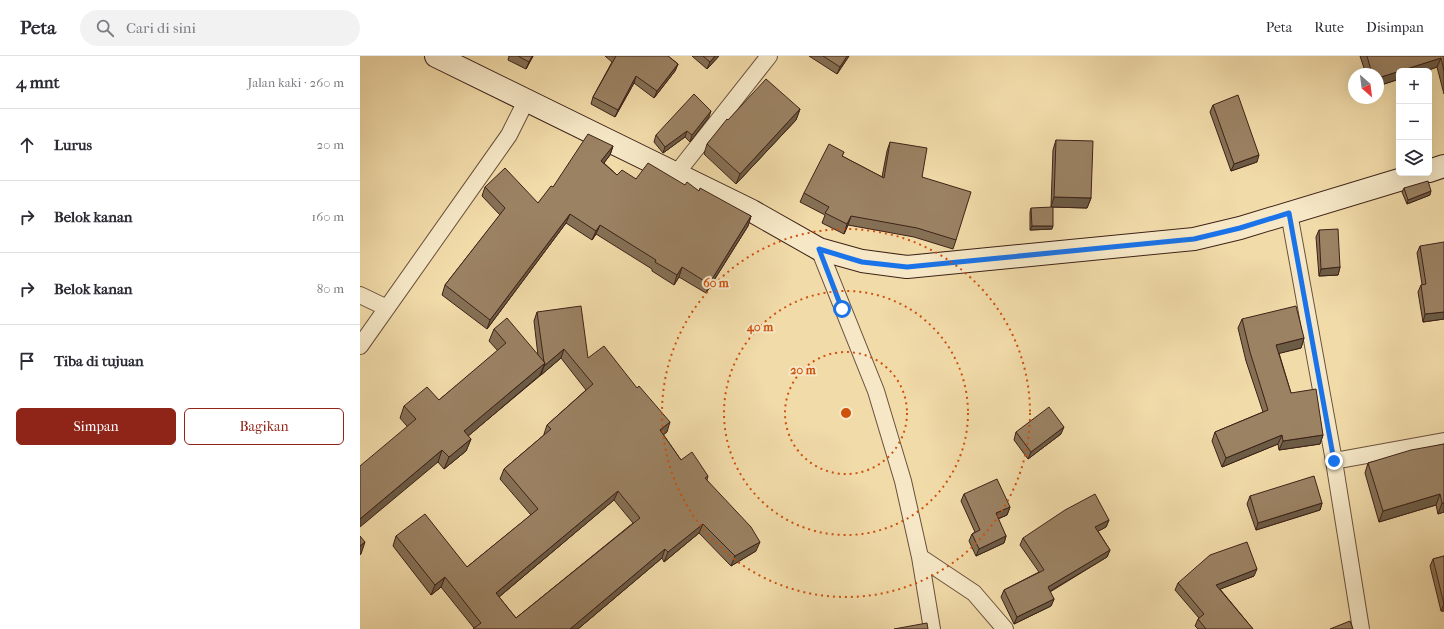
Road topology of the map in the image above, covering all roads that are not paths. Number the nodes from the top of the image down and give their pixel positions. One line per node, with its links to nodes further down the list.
1 (769, 56): 6 (street)
2 (442, 57): 3 (street)
3 (526, 101): 6 (street); 11 (street)
4 (1444, 166): 5 (street)
5 (1432, 170)
6 (676, 174): 9 (street)
7 (1412, 176): 8 (street)
8 (1289, 213): 9 (street); 14 (street)
9 (819, 249): 15 (street)
10 (360, 295): 11 (street)
11 (387, 308): 12 (street)
12 (360, 346)
13 (1444, 441): 14 (street)
14 (1334, 461): 18 (street)
15 (920, 557): 16 (street); 17 (street)
16 (932, 629)
17 (1005, 629)
18 (1361, 629)

